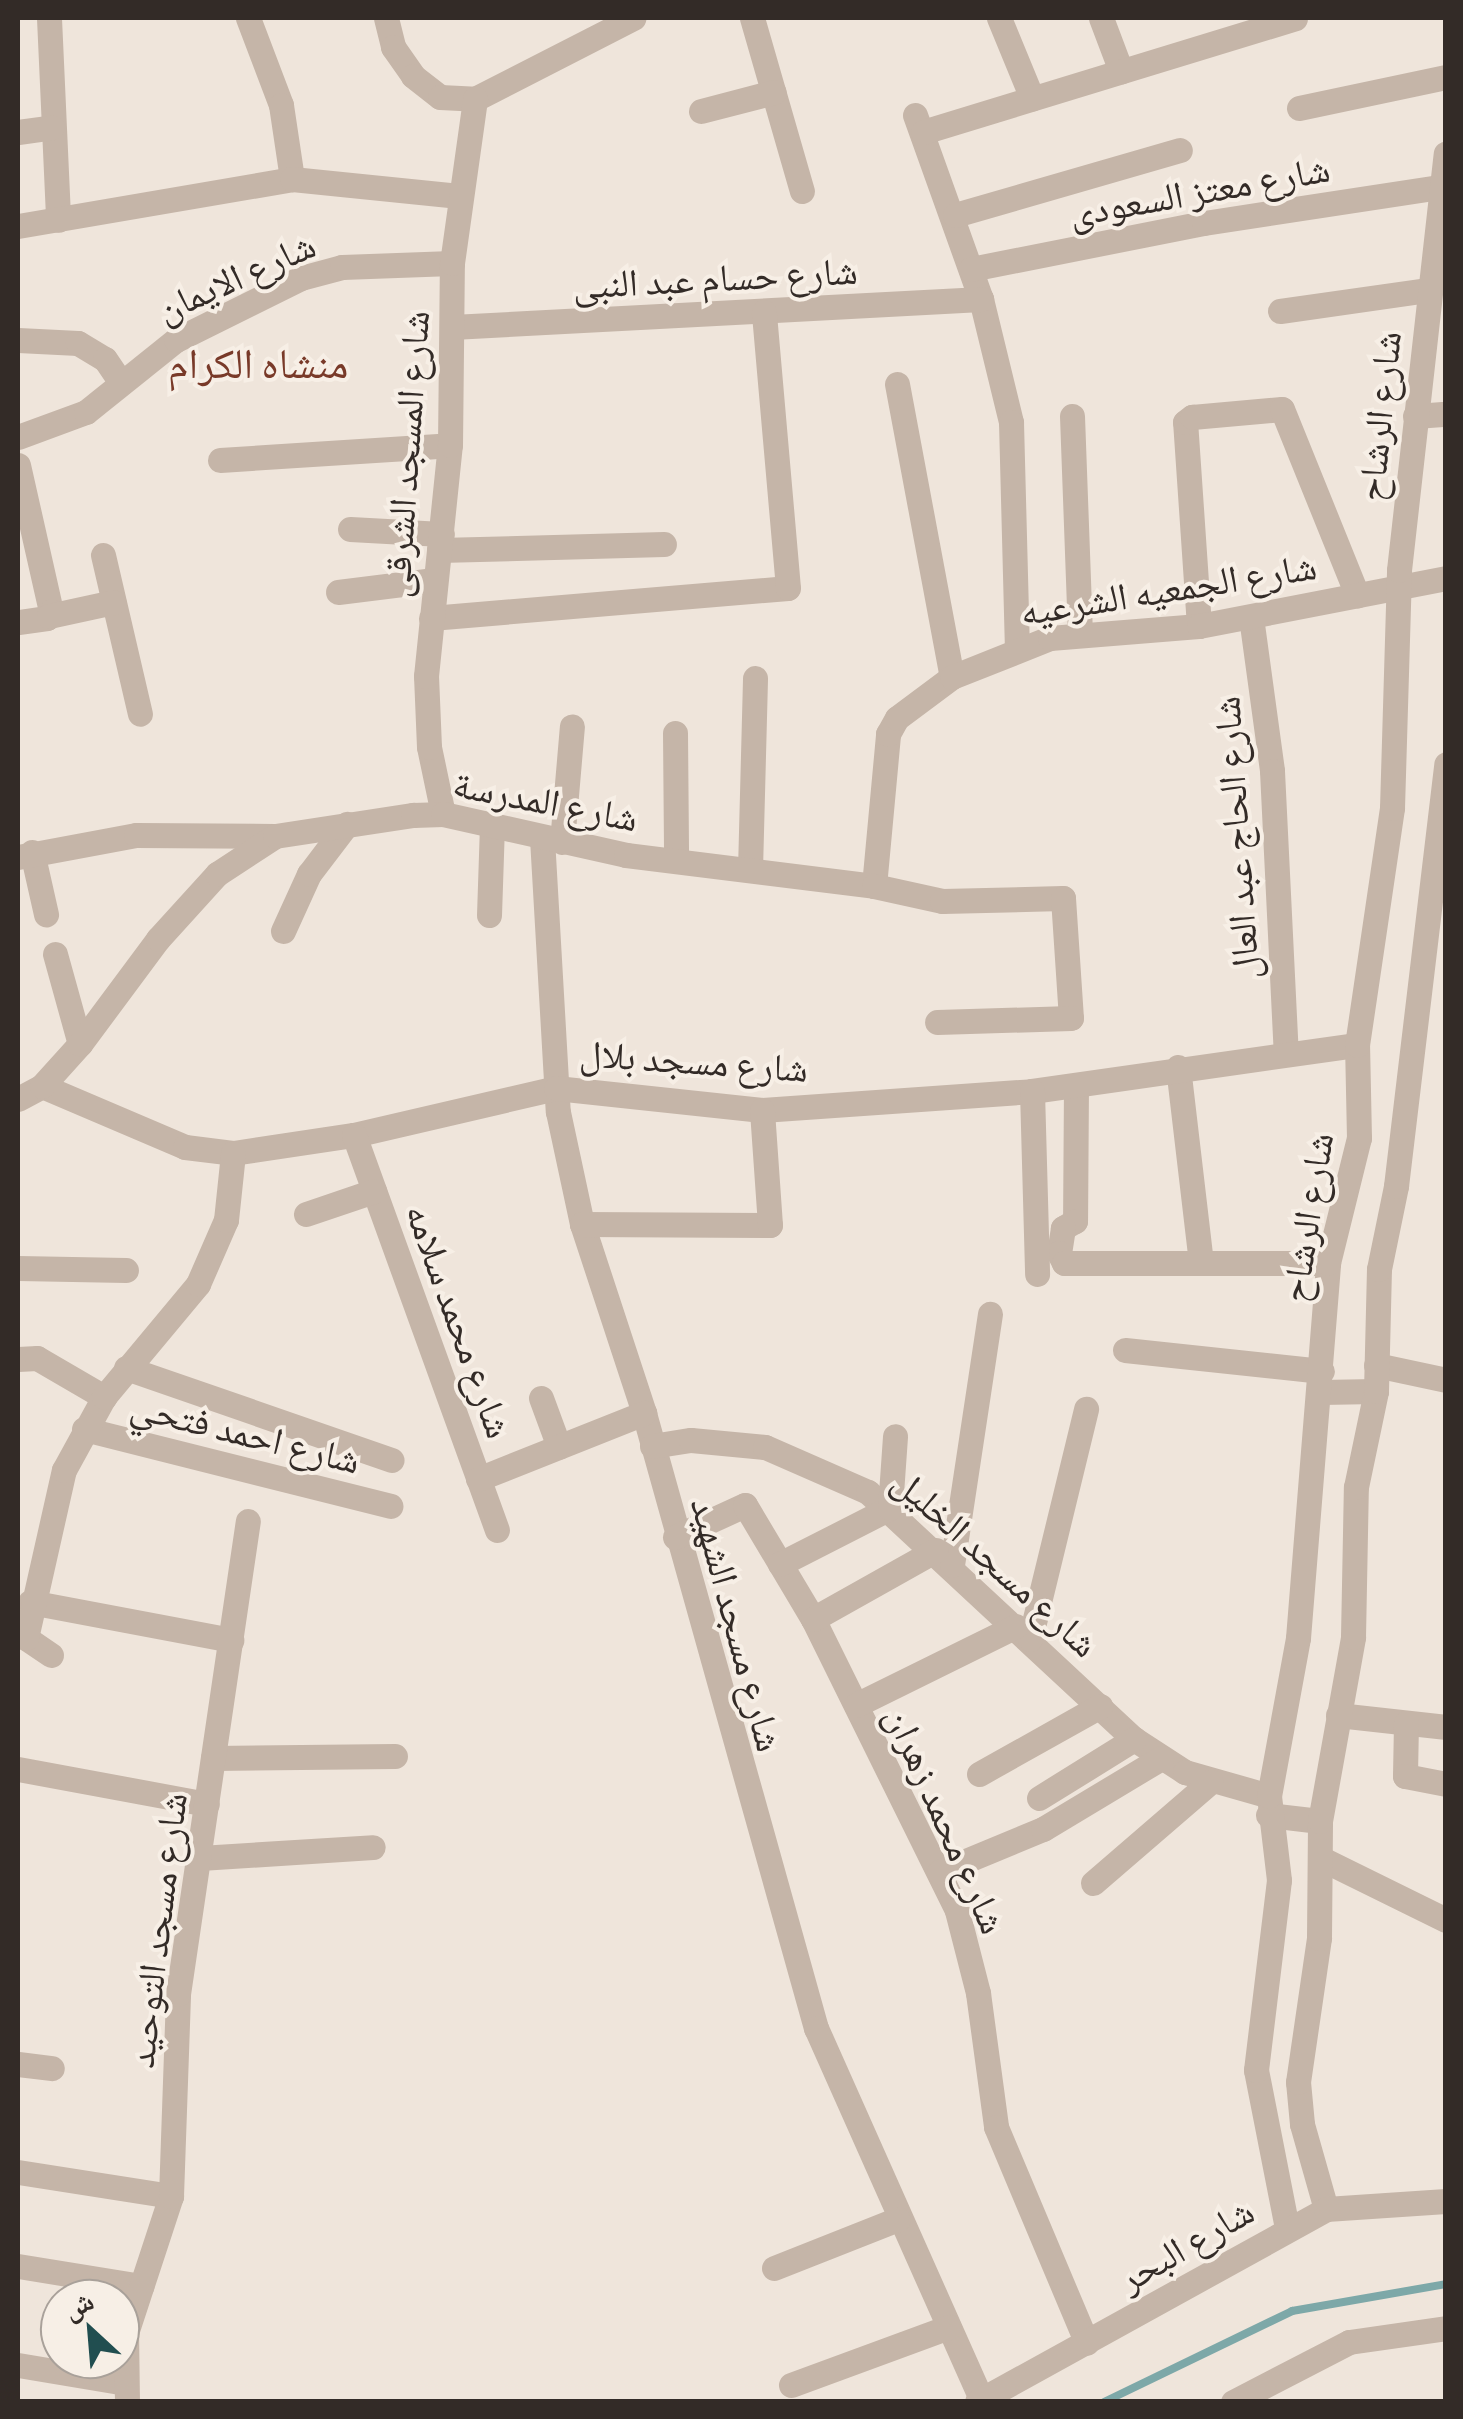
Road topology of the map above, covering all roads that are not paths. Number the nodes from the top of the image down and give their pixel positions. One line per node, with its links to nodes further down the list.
1 (49, 18): 17 (street)
2 (248, 18): 21 (street)
3 (386, 18): 14 (street)
4 (633, 18): 14 (street)
5 (752, 18): 12 (street)
6 (999, 18): 13 (street)
7 (1101, 18): 10 (street)
8 (1295, 18): 9 (street)
9 (1263, 22): 10 (street)
10 (1121, 71): 13 (street)
11 (1446, 77): 15 (street)
12 (774, 92): 16 (street); 23 (street)
13 (1032, 98): 25 (street)
14 (475, 99): 24 (street, شارع المسجد الشرقى)
15 (1298, 108)
16 (701, 111)
17 (52, 127): 18 (street); 26 (street)
18 (18, 132)
19 (1180, 150): 25 (street)
20 (1446, 154): 22 (street, شارع الرشاح)
21 (292, 179): 24 (street); 26 (street)
22 (1440, 187): 29 (street, شارع معتز السعودى); 30 (street, شارع الرشاح)
23 (802, 190)
24 (459, 196): 28 (street, شارع المسجد الشرقى)
25 (954, 214): 29 (street)
26 (58, 220): 27 (street)
27 (18, 226)
28 (452, 263): 34 (street, شارع المسجد الشرقى); 36 (street, شارع الايمان)
29 (972, 269): 31 (street)
30 (1427, 290): 32 (street); 38 (street, شارع الرشاح)
31 (981, 299): 33 (street, شارع حسام عبد النبى); 60 (street)
32 (1280, 311)
33 (764, 312): 34 (street, شارع حسام عبد النبى); 56 (street)
34 (452, 327): 41 (street, شارع المسجد الشرقى)
35 (18, 340): 36 (street)
36 (121, 382): 40 (street, شارع الايمان)
37 (896, 384): 61 (street)
38 (1431, 415): 50 (street, شارع الرشاح)
39 (1072, 416): 59 (street)
40 (18, 438)
41 (450, 445): 42 (street); 45 (street, شارع المسجد الشرقى)
42 (220, 460)
43 (18, 465): 54 (street)
44 (350, 529): 45 (street)
45 (440, 542): 46 (street); 49 (street, شارع المسجد الشرقى)
46 (664, 544)
47 (103, 555): 53 (street)
48 (1446, 578): 50 (street, شارع الجمعيه الشرعيه)
49 (434, 580): 51 (street); 56 (street, شارع المسجد الشرقى)
50 (1406, 584): 52 (street, شارع الجمعيه الشرعيه); 82 (street, شارع الرشاح)
51 (338, 592)
52 (1357, 595): 55 (street, شارع الجمعيه الشرعيه); 58 (street)
53 (114, 602): 54 (street); 63 (street)
54 (49, 616): 57 (street)
55 (1251, 617): 58 (street, شارع الجمعيه الشرعيه); 83 (street, شارع الحاج عبد العال)
56 (431, 618): 67 (street, شارع المسجد الشرقى)
57 (18, 622)
58 (1199, 626): 59 (street, شارع الجمعيه الشرعيه)
59 (1080, 634): 60 (street, شارع الجمعيه الشرعيه)
60 (1017, 646): 61 (street, شارع الجمعيه الشرعيه)
61 (952, 677): 75 (street, شارع الجمعيه الشرعيه)
62 (754, 678): 74 (street)
63 (140, 714)
64 (572, 726): 71 (street, شارع مسجد الشهيد)
65 (675, 733): 73 (street)
66 (1446, 764): 104 (street, شارع الرشاح)
67 (443, 814): 68 (street, شارع المدرسة); 69 (street, شارع المدرسة)
68 (347, 824): 70 (street, شارع المدرسة); 78 (street)
69 (492, 826): 71 (street, شارع المدرسة); 77 (street)
70 (274, 836): 72 (street); 81 (street, شارع المدرسة)
71 (552, 840): 73 (street, شارع المدرسة); 87 (street, شارع مسجد الشهيد)
72 (24, 854): 76 (street)
73 (676, 860): 74 (street, شارع المدرسة)
74 (750, 870): 75 (street, شارع المدرسة)
75 (874, 886): 80 (street, شارع المدرسة)
76 (46, 914)
77 (490, 915)
78 (283, 931)
79 (55, 954): 81 (street)
80 (938, 1022)
81 (80, 1044): 86 (street, شارع المدرسة)
82 (1357, 1045): 83 (street, شارع مسجد بلال); 96 (street, شارع الرشاح)
83 (1286, 1054): 84 (street, شارع مسجد بلال)
84 (1178, 1067): 85 (street, شارع مسجد بلال); 97 (street)
85 (1076, 1085): 88 (street, شارع مسجد بلال); 97 (street)
86 (42, 1086): 89 (street, شارع المدرسة); 92 (street, شارع مسجد بلال)
87 (556, 1088): 90 (street, شارع مسجد بلال); 91 (street, شارع مسجد بلال); 95 (street, شارع مسجد الشهيد)
88 (1032, 1091): 90 (street, شارع مسجد بلال); 100 (street)
89 (18, 1100)
90 (762, 1110): 95 (street)
91 (354, 1135): 92 (street, شارع مسجد بلال); 93 (street, شارع محمد سلامه)
92 (233, 1153): 105 (street)
93 (374, 1191): 94 (street); 118 (street, شارع محمد سلامه)
94 (306, 1214)
95 (582, 1224): 112 (street, شارع مسجد الشهيد)
96 (1328, 1263): 97 (street); 107 (street, شارع الرشاح)
97 (1201, 1264)
98 (18, 1268): 99 (street)
99 (126, 1270)
100 (1036, 1274)
101 (990, 1314): 124 (street)
102 (1125, 1350): 107 (street)
103 (18, 1359): 109 (street)
104 (1376, 1365): 106 (street); 108 (street, شارع الرشاح)
105 (126, 1368): 109 (street); 117 (street)
106 (1446, 1380)
107 (1326, 1385): 108 (street); 146 (street, شارع الرشاح)
108 (1370, 1391): 133 (street, شارع الرشاح)
109 (104, 1397): 113 (street)
110 (541, 1398): 116 (street)
111 (1086, 1409): 128 (street)
112 (644, 1414): 115 (street, شارع مسجد الشهيد); 116 (street)
113 (84, 1428): 119 (street, شارع احمد فتحي); 126 (street)
114 (896, 1436): 120 (street)
115 (652, 1446): 120 (street, شارع مسجد الخليل); 123 (street, شارع مسجد الشهيد)
116 (559, 1447): 118 (street)
117 (392, 1460)
118 (478, 1478): 122 (street, شارع محمد سلامه)
119 (390, 1506)
120 (890, 1508): 124 (street, شارع مسجد الخليل); 125 (street)
121 (248, 1521): 129 (street, شارع مسجد التوحيد)
122 (497, 1530)
123 (675, 1537): 125 (street, شارع محمد زهران); 160 (street, شارع مسجد الشهيد)
124 (944, 1557): 127 (street); 128 (street, شارع مسجد الخليل)
125 (780, 1564): 127 (street, شارع محمد زهران)
126 (30, 1602): 129 (street); 130 (street)
127 (812, 1619): 131 (street, شارع محمد زهران)
128 (1023, 1632): 131 (street); 132 (street, شارع مسجد الخليل)
129 (230, 1640): 138 (street, شارع مسجد التوحيد)
130 (51, 1655)
131 (856, 1705): 150 (street, شارع محمد زهران)
132 (1100, 1706): 136 (street, شارع مسجد الخليل); 141 (street)
133 (1338, 1715): 134 (street); 146 (street, شارع الرشاح)
134 (1406, 1723): 135 (street); 143 (street)
135 (1446, 1728)
136 (1134, 1739): 139 (street, شارع مسجد الخليل); 144 (street)
137 (395, 1756): 138 (street)
138 (214, 1758): 145 (street, شارع مسجد التوحيد)
139 (1162, 1758): 142 (street, شارع مسجد الخليل); 150 (street)
140 (18, 1769): 145 (street)
141 (980, 1774)
142 (1210, 1782): 146 (street, شارع مسجد الخليل); 151 (street)
143 (1446, 1784)
144 (1040, 1798)
145 (206, 1804): 148 (street, شارع مسجد التوحيد)
146 (1289, 1813): 149 (street, شارع الرشاح); 155 (street, شارع الرشاح)
147 (373, 1847): 148 (street)
148 (200, 1858): 157 (street, شارع مسجد التوحيد)
149 (1322, 1859): 152 (street); 155 (street, شارع الرشاح)
150 (939, 1872): 167 (street, شارع محمد زهران)
151 (1094, 1882)
152 (1446, 1920)
153 (18, 2064): 154 (street)
154 (52, 2068)
155 (1283, 2128): 159 (street, شارع الرشاح); 161 (street, شارع الرشاح)
156 (18, 2172): 157 (street)
157 (171, 2196): 164 (street, شارع مسجد التوحيد)
158 (1446, 2201): 159 (street, شارع البحر)
159 (1326, 2209): 161 (street, شارع البحر)
160 (898, 2219): 163 (street); 165 (street, شارع مسجد الشهيد)
161 (1287, 2228): 167 (street, شارع البحر)
162 (18, 2266): 164 (street)
163 (774, 2268)
164 (142, 2286): 170 (street, شارع مسجد التوحيد)
165 (948, 2327): 169 (street); 171 (street, شارع مسجد الشهيد)
166 (1446, 2328): 172 (street)
167 (1087, 2342): 171 (street, شارع البحر)
168 (18, 2365): 170 (street)
169 (790, 2384)
170 (126, 2392)
171 (980, 2401)
172 (1233, 2402)

